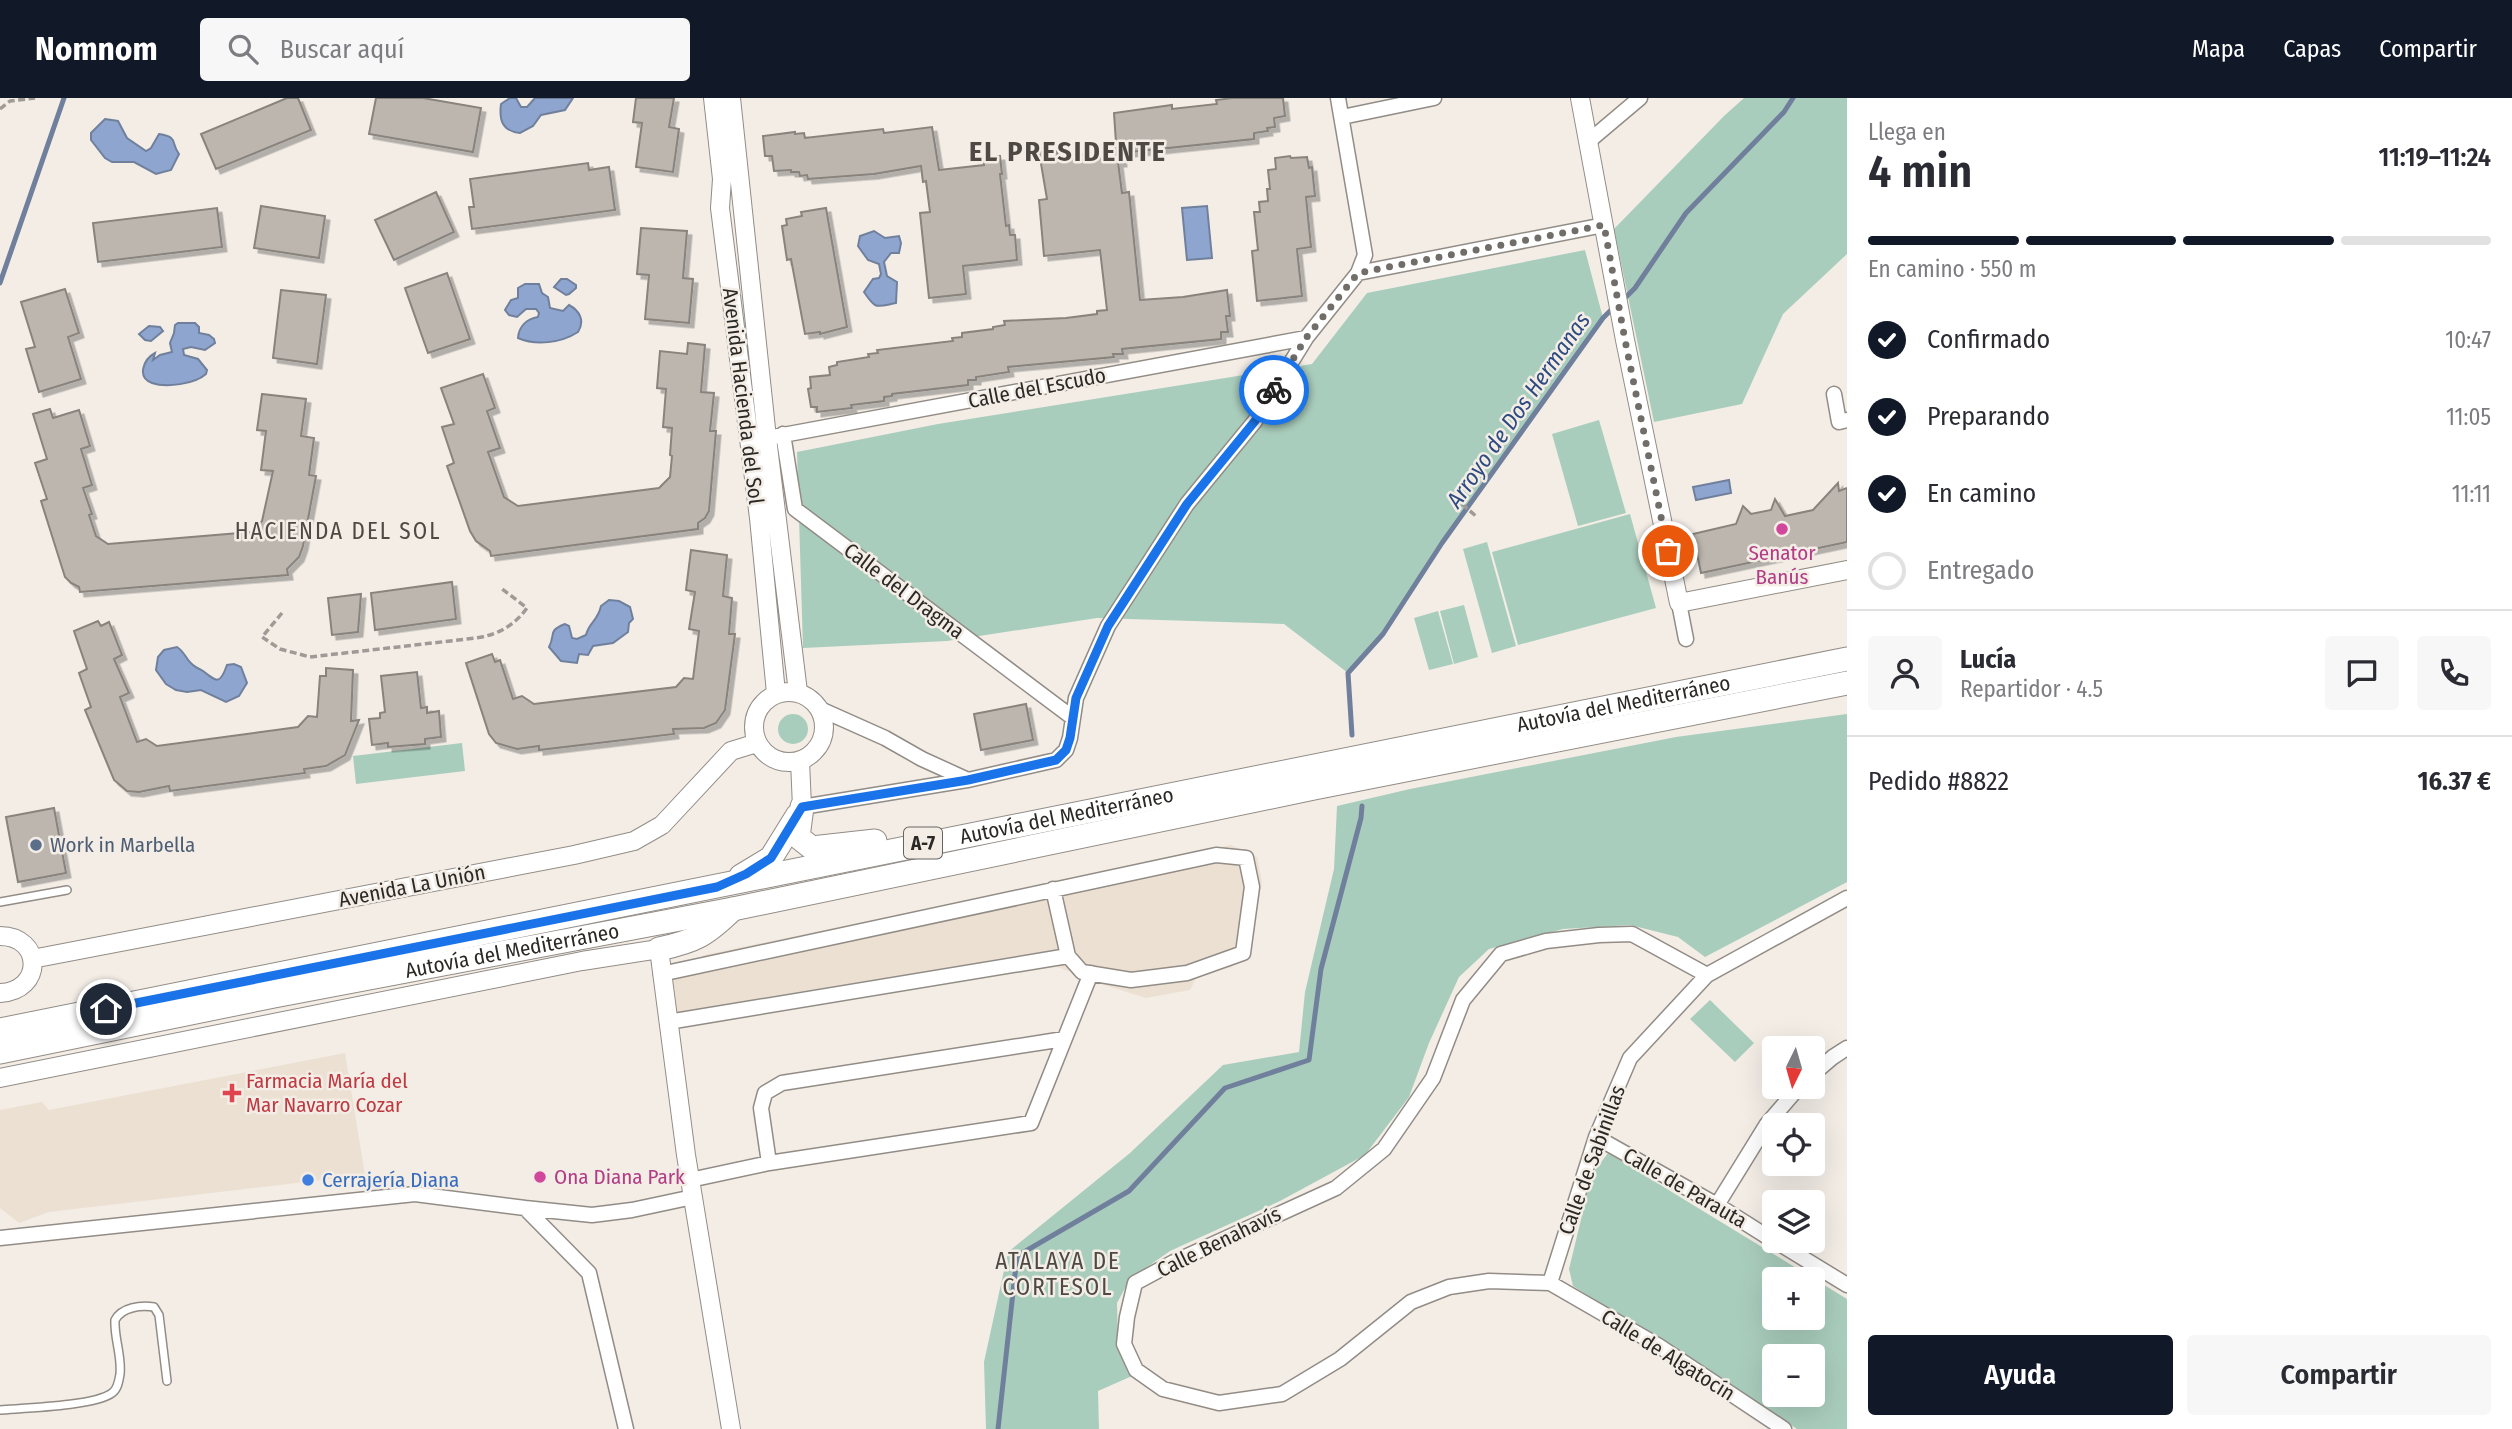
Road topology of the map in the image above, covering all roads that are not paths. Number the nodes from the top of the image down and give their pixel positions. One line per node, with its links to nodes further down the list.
1 (713, 98): 21 (street, Avenida Hacienda del Sol)
2 (731, 98): 14 (street, Avenida Hacienda del Sol)
3 (1338, 98): 7 (street)
4 (1434, 98): 7 (street)
5 (1580, 98): 8 (street)
6 (1640, 98): 8 (street)
7 (1342, 117): 10 (street)
8 (1589, 141): 9 (street)
9 (1604, 225): 10 (street); 16 (street)
10 (1358, 273): 11 (street)
11 (1306, 338): 14 (street, Calle del Escudo); 25 (street)
12 (1834, 394): 13 (street)
13 (1847, 420)
14 (775, 436): 20 (street, Avenida Hacienda del Sol); 25 (street, Calle del Dragma)
15 (1847, 570): 16 (street)
16 (1679, 603): 17 (street)
17 (1686, 639)
18 (1847, 659): 30 (highway, Autovía del Mediterráneo / A-7)
19 (1847, 683): 22 (highway, Autovía del Mediterráneo / A-7)
20 (798, 692): 21 (street); 24 (street)
21 (776, 693): 26 (street)
22 (1783, 696): 23 (highway); 36 (highway, Autovía del Mediterráneo / A-7)
23 (1847, 697)
24 (820, 709): 27 (street); 28 (street)
25 (1073, 718): 28 (street)
26 (757, 743): 27 (street); 40 (street, Avenida La Unión)
27 (800, 761): 29 (street)
28 (968, 780): 29 (street)
29 (802, 807): 30 (highway); 31 (highway)
30 (932, 841): 31 (highway, Autovía del Mediterráneo / A-7)
31 (717, 887): 46 (highway, Autovía del Mediterráneo / A-7)
32 (1053, 889): 39 (street); 41 (street); 42 (street)
33 (67, 890): 35 (lane)
34 (1847, 898): 43 (street, Calle de Sabinillas)
35 (0, 902)
36 (733, 909): 38 (highway); 49 (highway, Autovía del Mediterráneo / A-7)
37 (0, 936): 40 (street)
38 (659, 948): 42 (street); 51 (street)
39 (1068, 956): 41 (street); 45 (street)
40 (32, 959): 44 (street)
41 (1091, 973): 47 (street)
42 (661, 974): 45 (street)
43 (1707, 975): 53 (street, Calle de Sabinillas); 61 (street, Calle Benahavís)
44 (0, 993)
45 (668, 1022): 55 (street)
46 (0, 1030)
47 (1064, 1040): 54 (street); 54 (street)
48 (1847, 1048): 50 (street)
49 (0, 1052)
50 (1825, 1064)
51 (0, 1078)
52 (1789, 1099): 56 (street)
53 (1596, 1137): 56 (street, Calle de Parauta); 61 (street, Calle de Sabinillas)
54 (769, 1163): 55 (street)
55 (692, 1188): 57 (street); 66 (street)
56 (1717, 1205): 58 (street, Calle de Parauta)
57 (525, 1208): 59 (street); 65 (street)
58 (1762, 1233)
59 (0, 1238)
60 (1795, 1253): 62 (street, Calle de Parauta)
61 (1549, 1283): 67 (street, Calle de Algatocín)
62 (1846, 1284)
63 (167, 1381): 64 (lane)
64 (0, 1410)
65 (626, 1429)
66 (731, 1429)
67 (1784, 1429)

